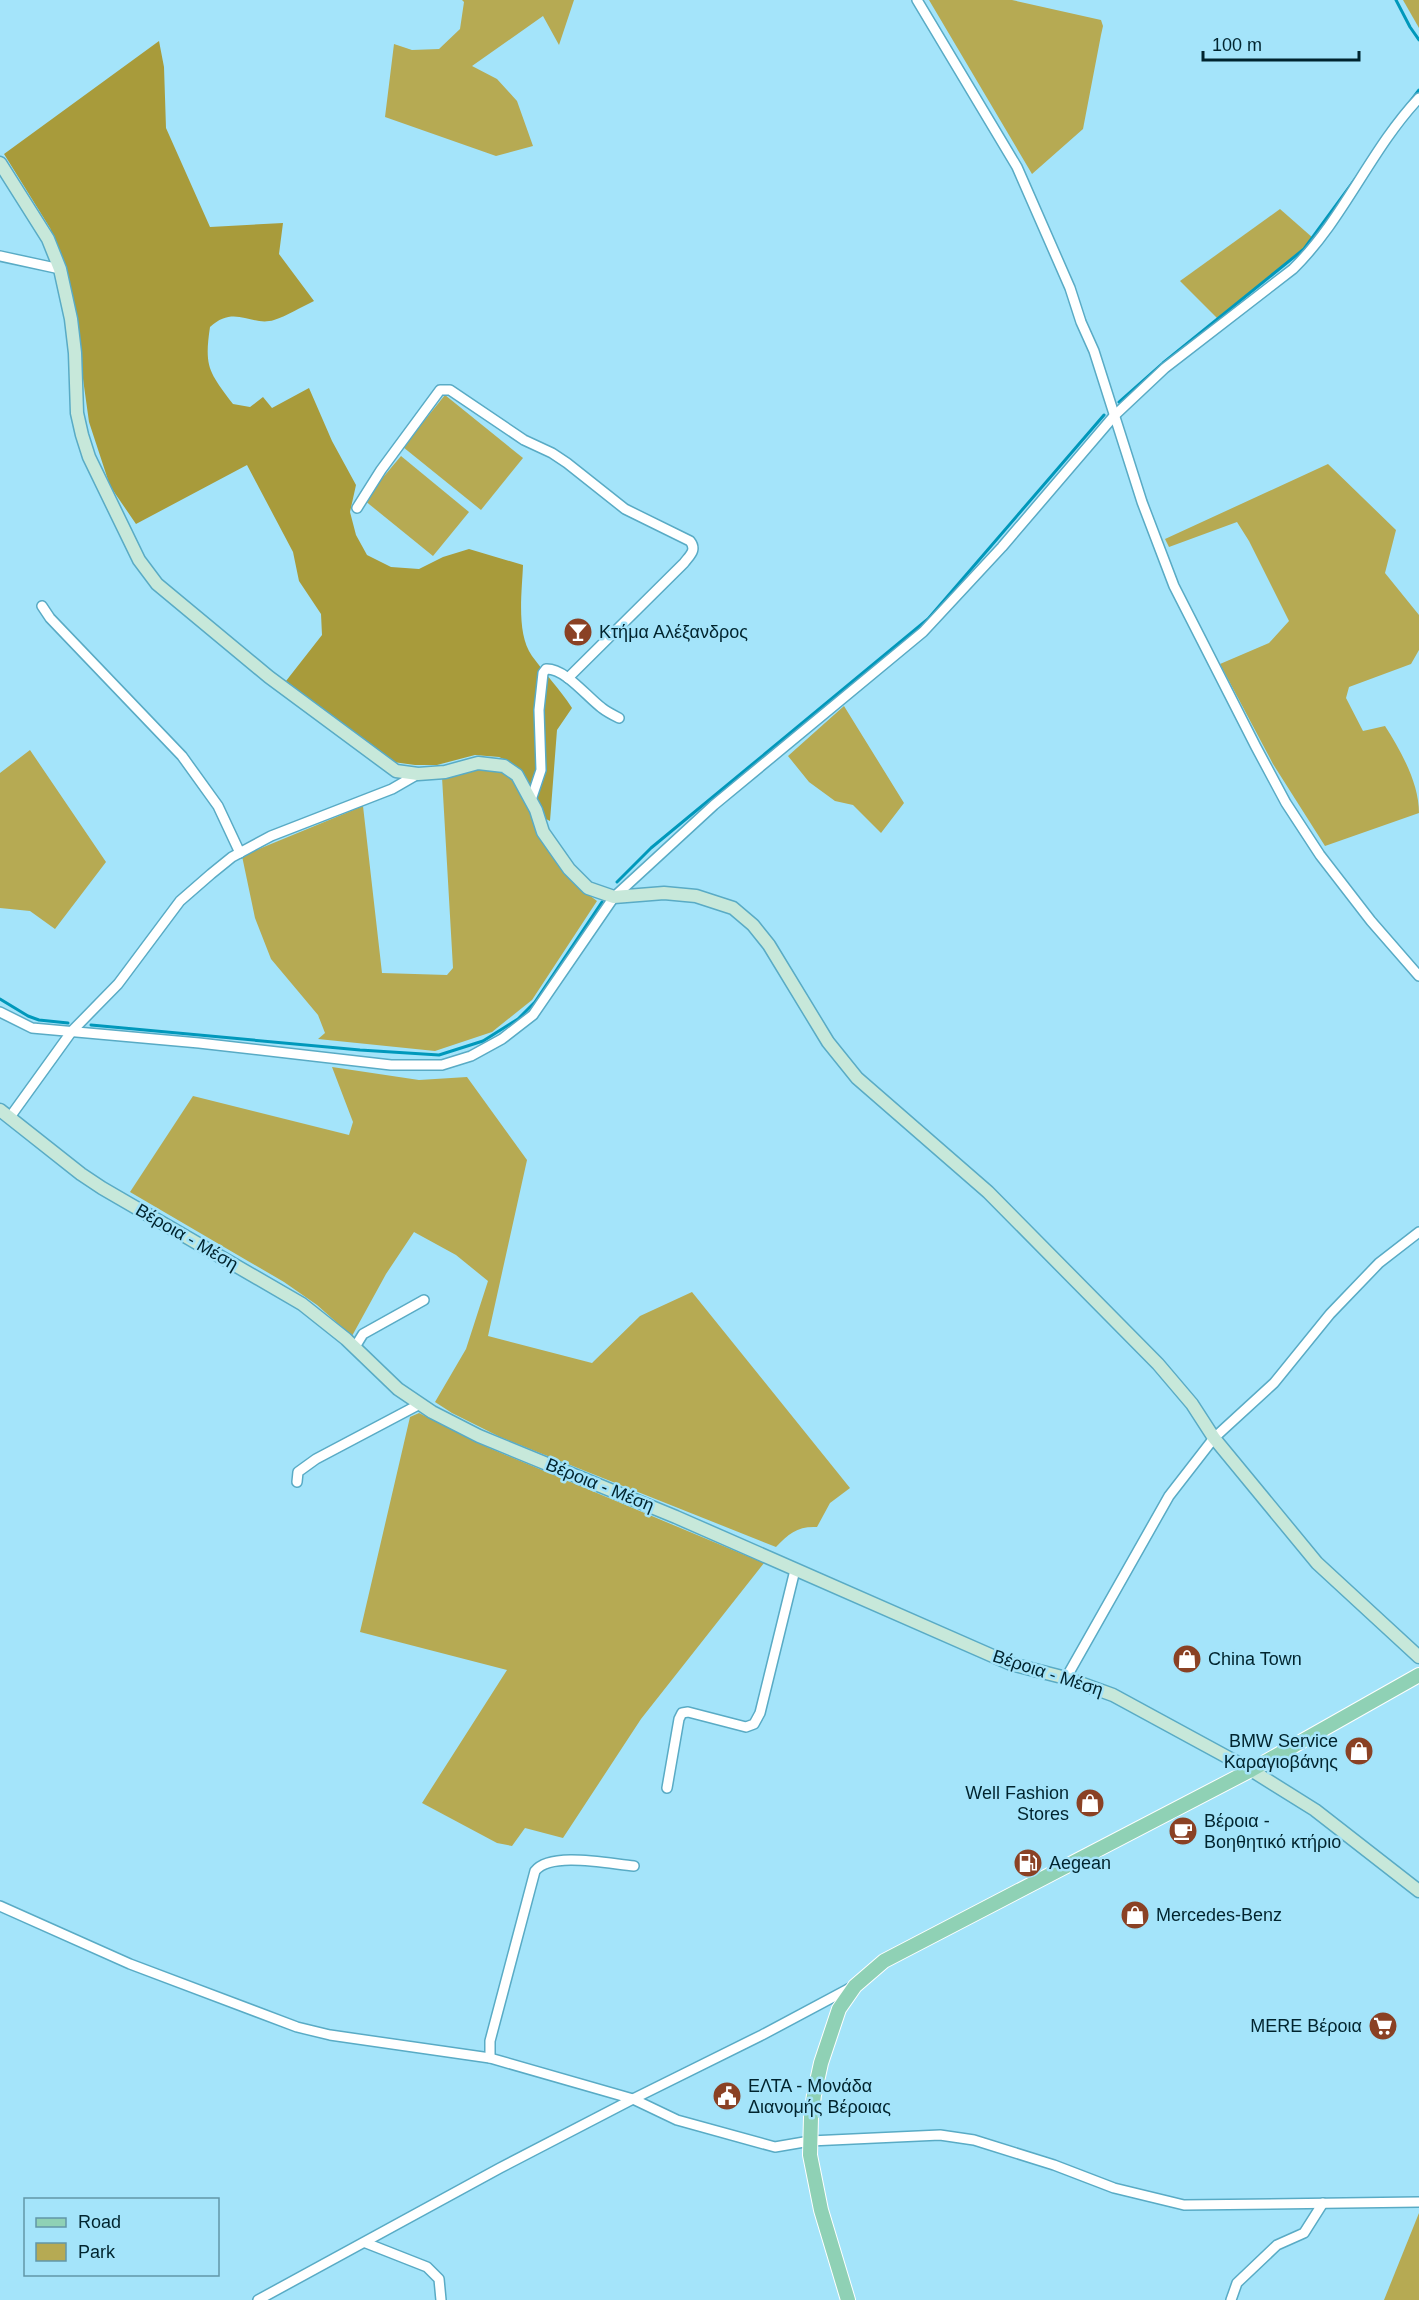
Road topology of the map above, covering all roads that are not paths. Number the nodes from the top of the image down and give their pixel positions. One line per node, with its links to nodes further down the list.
1 (917, 0): 6 (street)
2 (1419, 98): 6 (street)
3 (0, 163): 5 (street)
4 (0, 256): 5 (street)
5 (60, 269): 11 (street)
6 (1114, 416): 14 (street); 15 (street)
7 (357, 508): 9 (street)
8 (42, 606): 13 (street)
9 (568, 678): 10 (street); 12 (street)
10 (619, 718)
11 (418, 774): 12 (street); 13 (street)
12 (531, 800): 14 (street)
13 (240, 853): 17 (street)
14 (614, 897): 17 (street); 23 (street)
15 (1419, 976)
16 (0, 1012): 17 (street)
17 (72, 1031): 18 (street)
18 (5, 1113): 21 (street, Βέροια - Μέση)
19 (1419, 1232): 23 (street)
20 (424, 1300): 21 (street)
21 (355, 1347): 22 (street, Βέροια - Μέση)
22 (420, 1404): 24 (street); 25 (street, Βέροια - Μέση)
23 (1214, 1438): 26 (street); 28 (street)
24 (297, 1482)
25 (795, 1570): 28 (street, Βέροια - Μέση); 30 (street)
26 (1419, 1657)
27 (1419, 1675): 29 (main road)
28 (1066, 1678): 29 (street, Βέροια - Μέση)
29 (1251, 1770): 32 (street, Βέροια - Μέση); 34 (main road)
30 (667, 1788)
31 (634, 1866): 35 (street)
32 (1419, 1891)
33 (0, 1906): 35 (street)
34 (855, 1986): 36 (street); 37 (main road)
35 (490, 2058): 36 (street)
36 (633, 2098): 37 (street); 40 (street)
37 (810, 2141): 39 (street); 43 (main road)
38 (1419, 2202): 39 (street)
39 (1323, 2204): 44 (street)
40 (366, 2243): 41 (street); 42 (street)
41 (258, 2300)
42 (441, 2300)
43 (848, 2300)
44 (1231, 2300)

